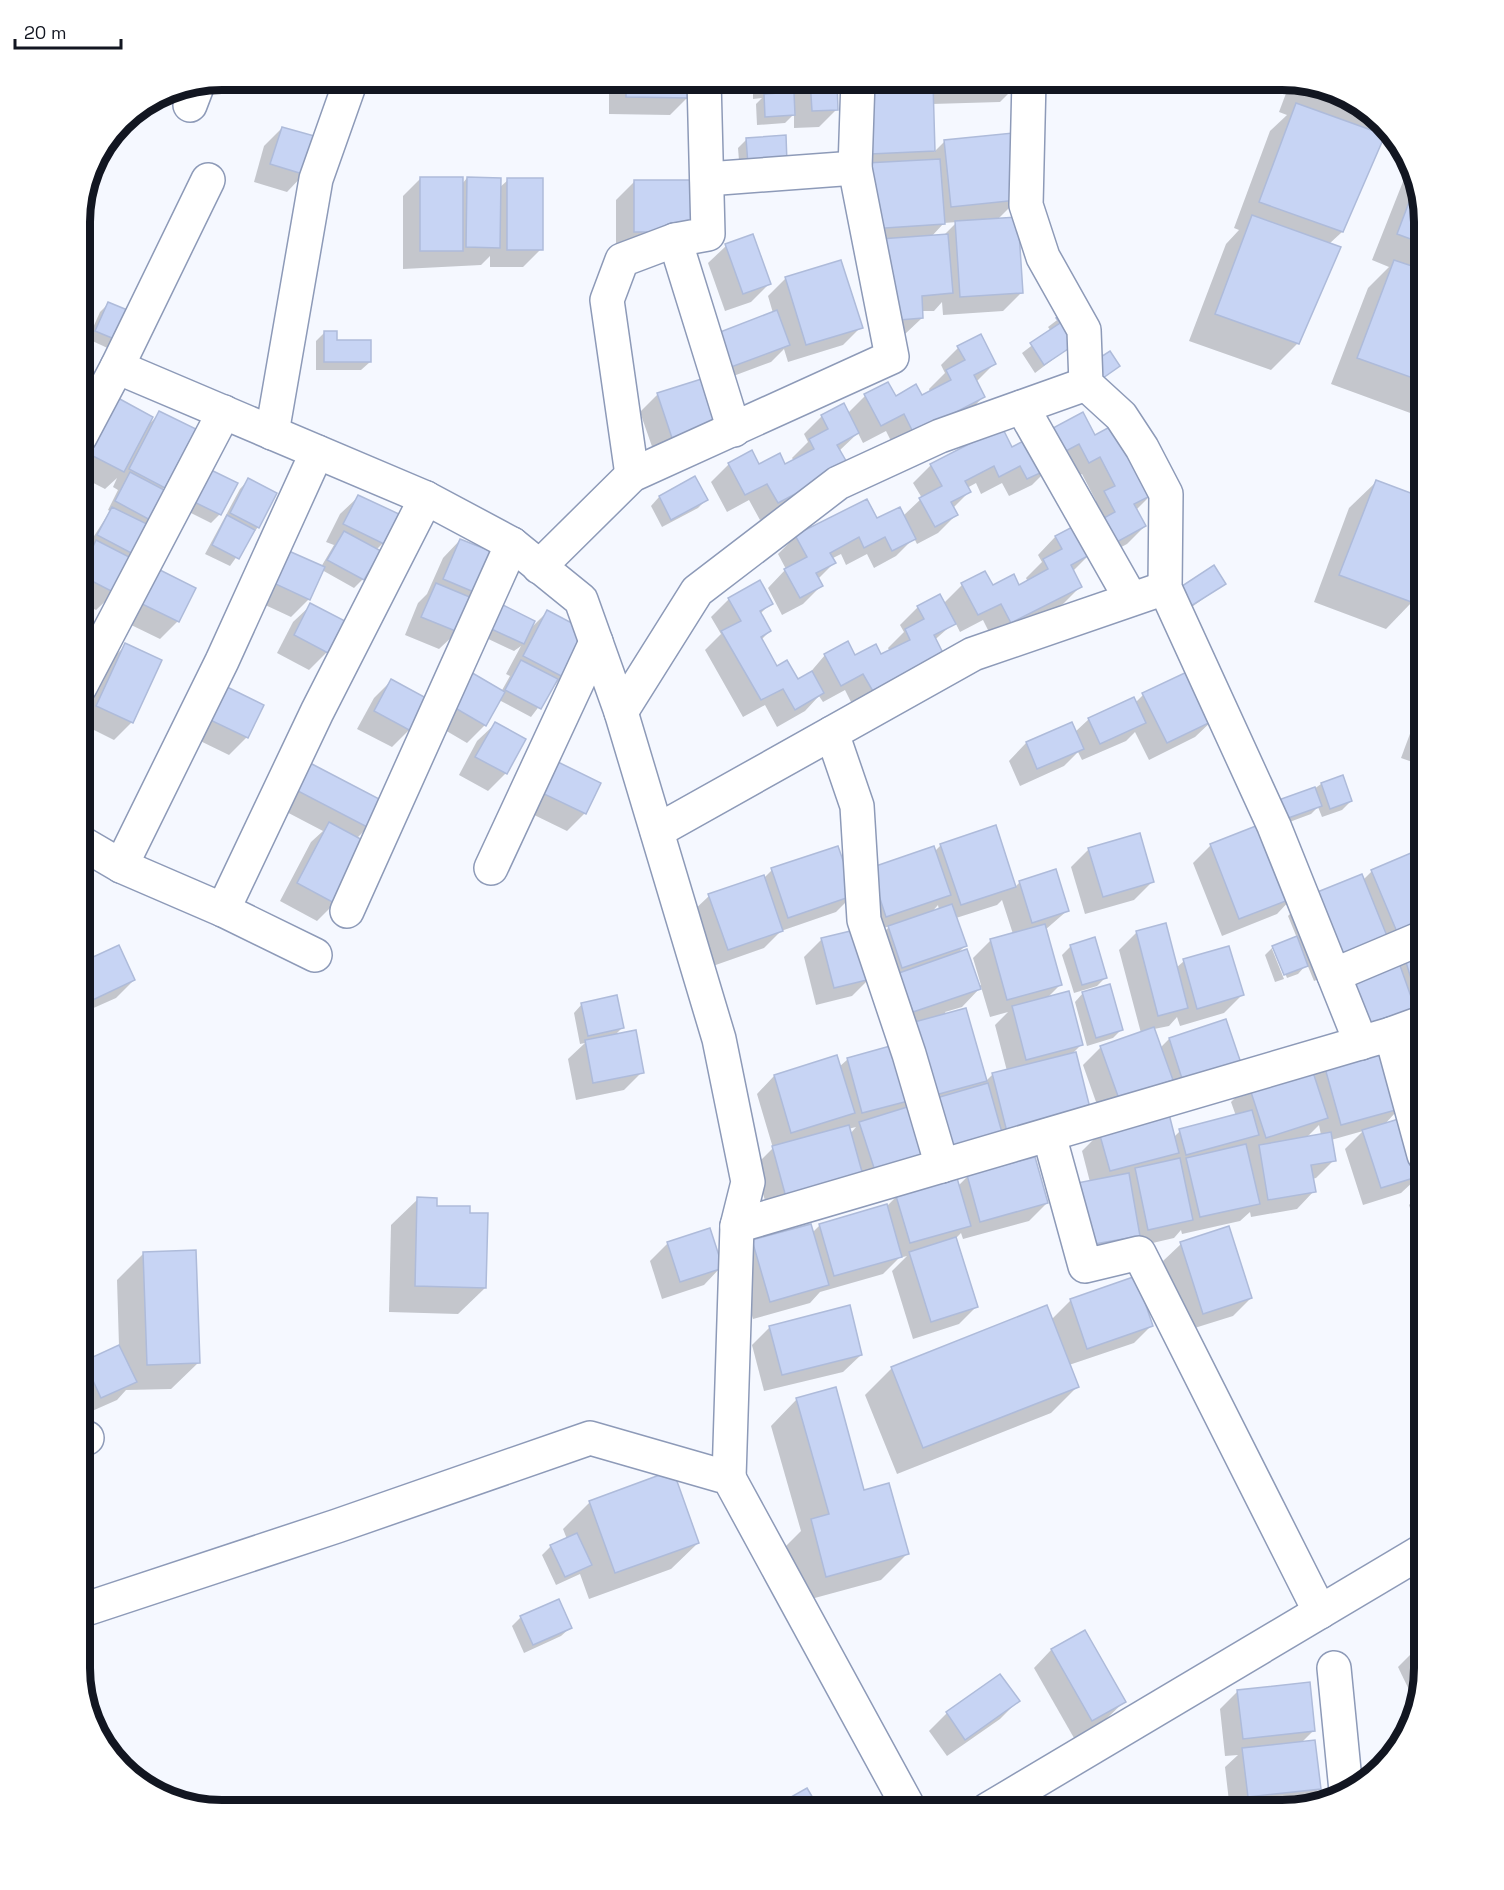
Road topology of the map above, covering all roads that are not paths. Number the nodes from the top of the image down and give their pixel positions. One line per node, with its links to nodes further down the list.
1 (347, 90): 15 (street)
2 (704, 90): 6 (street)
3 (858, 90): 5 (street)
4 (1029, 90): 10 (street)
5 (855, 168): 6 (street); 14 (street)
6 (707, 179): 8 (street)
7 (208, 180): 9 (street)
8 (675, 240): 14 (street); 17 (street)
9 (117, 367): 12 (street); 13 (street)
10 (1086, 384): 11 (street); 21 (street)
11 (1022, 407): 22 (street); 25 (street)
12 (224, 412): 15 (street); 24 (street)
13 (90, 418)
14 (734, 430): 17 (street)
15 (272, 433): 16 (street)
16 (317, 452): 18 (street); 29 (street)
17 (632, 475): 20 (street)
18 (426, 498): 19 (street); 31 (street)
19 (512, 544): 20 (street); 32 (street)
20 (539, 567): 23 (street)
21 (1165, 588): 22 (street); 35 (street)
22 (1131, 599): 26 (street)
23 (596, 642): 25 (street); 30 (street)
24 (90, 668)
25 (621, 712): 27 (street)
26 (832, 733): 27 (street); 40 (street)
27 (657, 831): 41 (street)
28 (90, 848): 29 (street)
29 (121, 866): 31 (street)
30 (491, 868)
31 (223, 910): 34 (street)
32 (347, 911)
33 (1414, 942): 35 (street)
34 (315, 955)
35 (1334, 975): 37 (street)
36 (1414, 1026): 37 (street)
37 (1376, 1038): 38 (street); 39 (street)
38 (1414, 1129)
39 (1049, 1135): 40 (street); 45 (street)
40 (942, 1166): 41 (street)
41 (737, 1226): 42 (street)
42 (729, 1478): 44 (street); 48 (street)
43 (1414, 1556): 45 (street)
44 (90, 1608)
45 (1320, 1612): 49 (street)
46 (1334, 1668): 47 (street)
47 (1345, 1783)
48 (905, 1800)
49 (1004, 1800)

